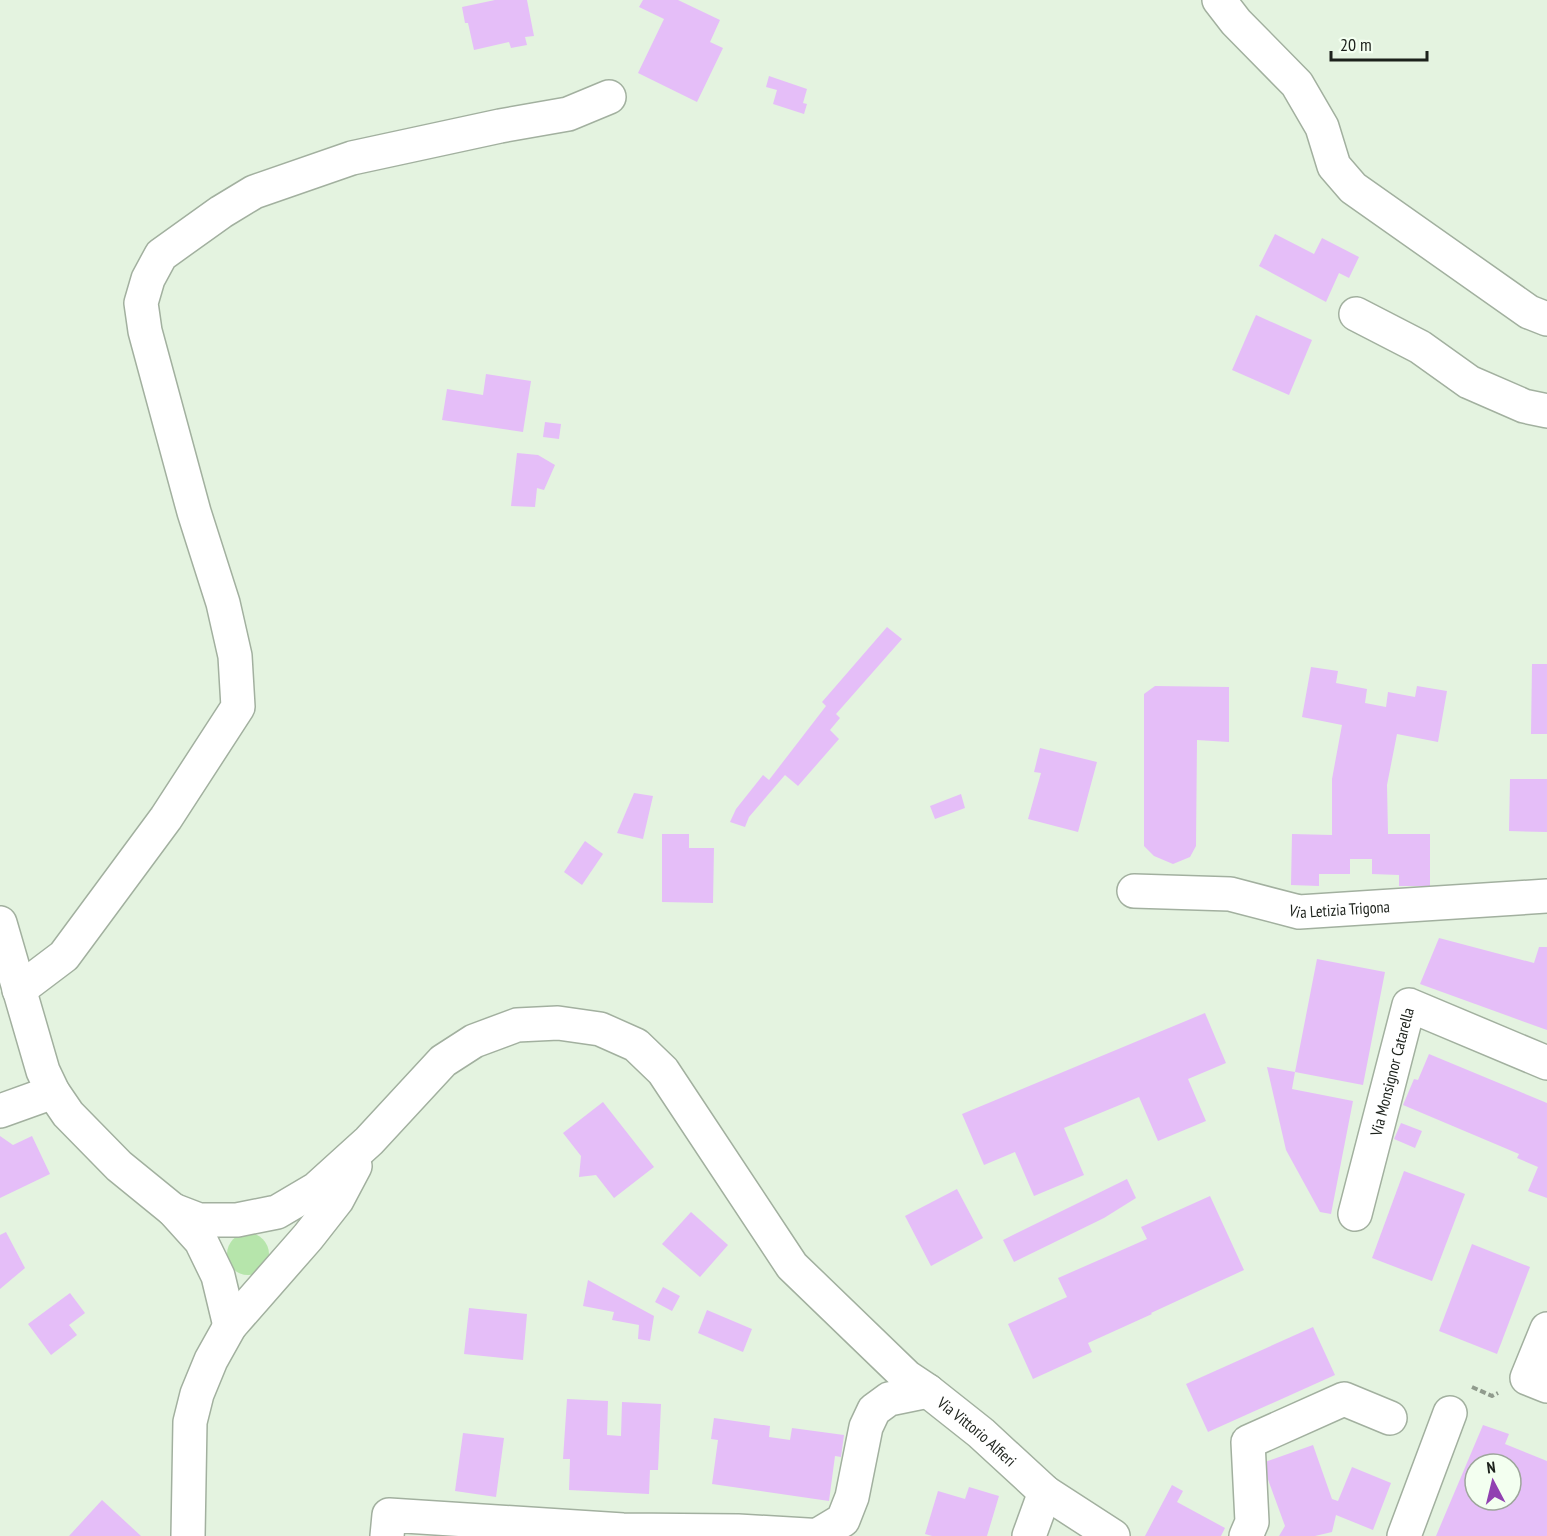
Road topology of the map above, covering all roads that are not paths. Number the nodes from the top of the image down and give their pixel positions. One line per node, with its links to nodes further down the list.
1 (1219, 0): 4 (street)
2 (609, 97): 9 (street)
3 (1356, 314): 5 (street)
4 (1547, 319)
5 (1547, 411)
6 (1134, 891): 7 (street, Via Letizia Trigona)
7 (1547, 896)
8 (1, 933): 9 (street)
9 (20, 990): 11 (street)
10 (1547, 1063): 15 (street, Via Monsignor Catarella)
11 (53, 1092): 12 (street); 14 (street)
12 (0, 1111)
13 (369, 1141): 14 (street); 16 (street); 19 (street, Via Vittorio Alfieri)
14 (173, 1210): 16 (street)
15 (1355, 1214)
16 (230, 1326): 26 (street)
17 (1547, 1329): 18 (street)
18 (1537, 1382)
19 (928, 1391): 22 (street, Via Vittorio Alfieri); 28 (street)
20 (1450, 1413): 32 (street)
21 (1390, 1418): 31 (street)
22 (1045, 1492): 29 (street); 30 (street, Via Vittorio Alfieri)
23 (507, 1529): 24 (street); 27 (street)
24 (623, 1533): 25 (street)
25 (737, 1533): 28 (street)
26 (188, 1536)
27 (387, 1536)
28 (821, 1536)
29 (1029, 1536)
30 (1113, 1536)
31 (1246, 1536)
32 (1404, 1536)

